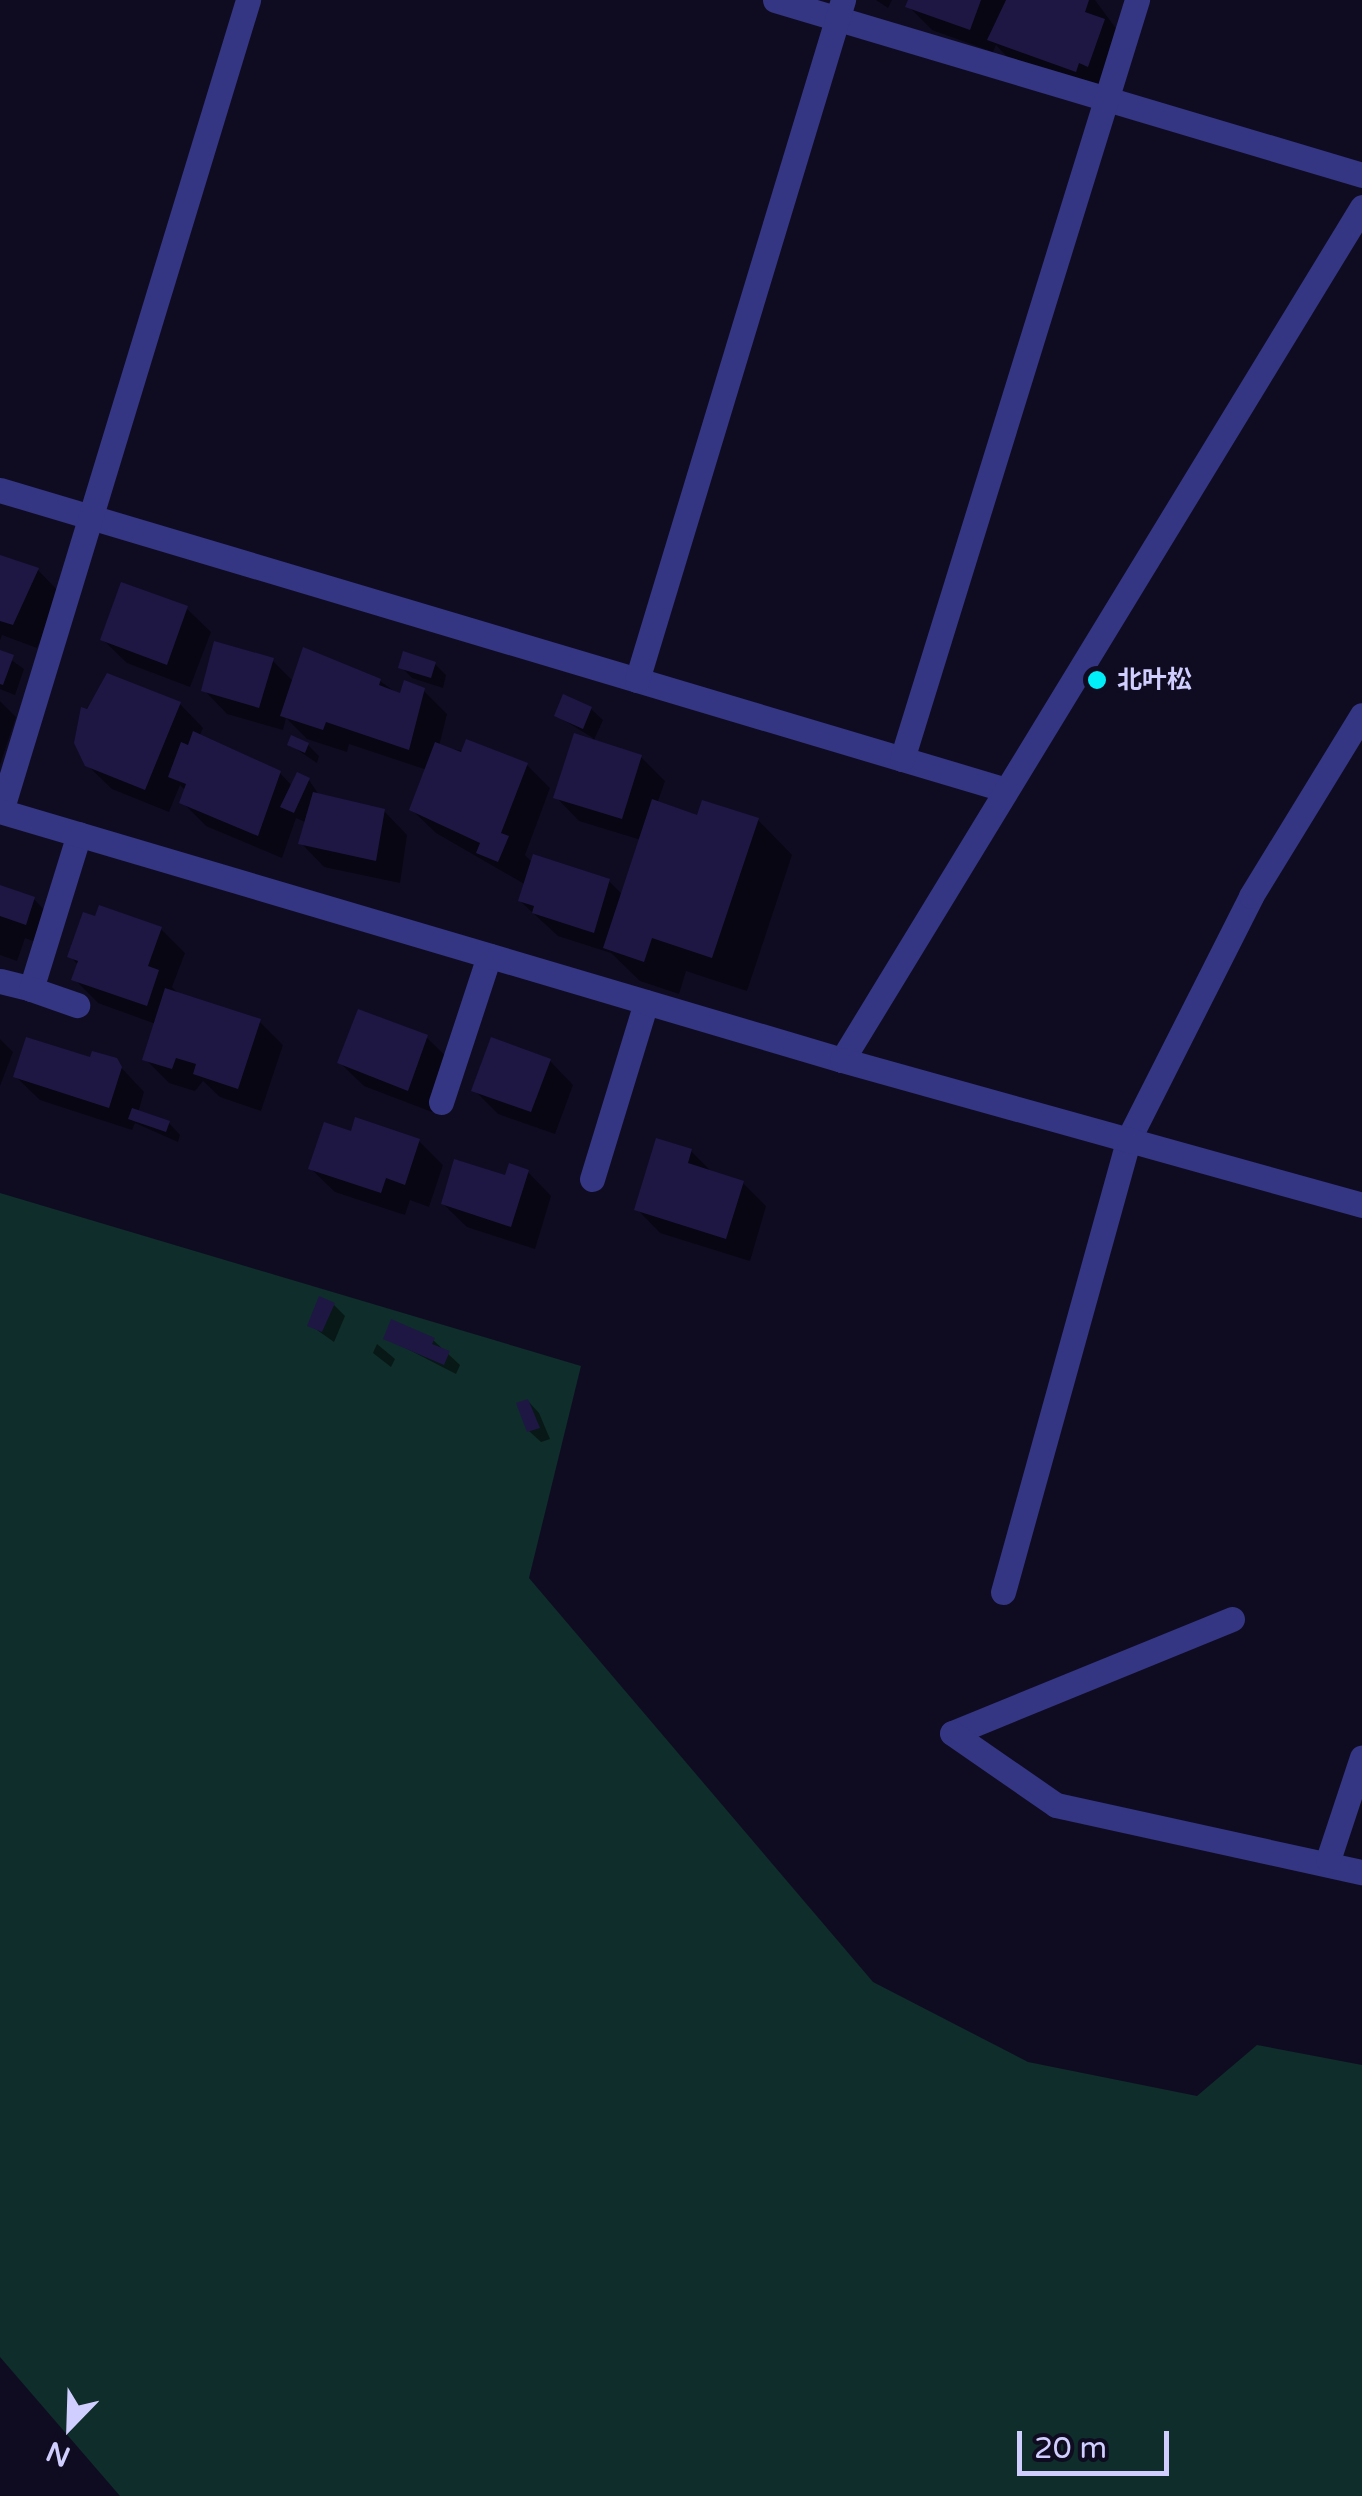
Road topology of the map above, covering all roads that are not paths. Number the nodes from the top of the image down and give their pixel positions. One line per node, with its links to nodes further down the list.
1 (248, 0): 9 (street)
2 (774, 0): 4 (street)
3 (1137, 0): 5 (street)
4 (840, 9): 5 (street); 10 (street)
5 (1106, 99): 6 (street); 12 (street)
6 (1362, 175)
7 (1362, 208): 13 (street)
8 (0, 490): 9 (street)
9 (92, 518): 10 (street); 14 (street)
10 (637, 680): 12 (street)
11 (1362, 715): 23 (street)
12 (902, 759): 13 (street)
13 (1003, 788): 21 (street)
14 (0, 811): 15 (street)
15 (79, 834): 16 (street); 18 (street)
16 (489, 956): 19 (street); 22 (street)
17 (0, 980): 18 (street)
18 (30, 990): 20 (street)
19 (646, 1002): 21 (street); 24 (street)
20 (77, 1005)
21 (842, 1060): 23 (street)
22 (441, 1102)
23 (1128, 1140): 25 (street); 26 (street)
24 (592, 1179)
25 (1362, 1205)
26 (1003, 1592)
27 (1232, 1620): 29 (street)
28 (1362, 1757): 29 (street)
29 (1328, 1860): 30 (street)
30 (1362, 1872)

